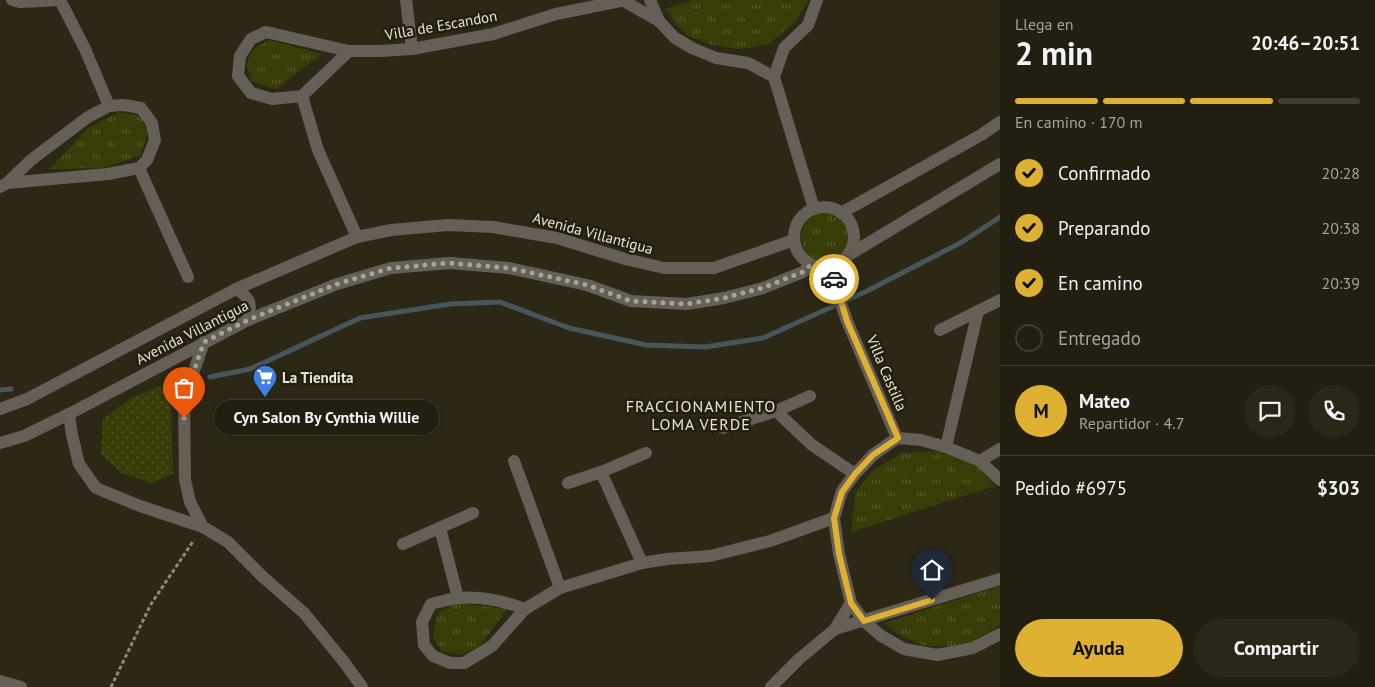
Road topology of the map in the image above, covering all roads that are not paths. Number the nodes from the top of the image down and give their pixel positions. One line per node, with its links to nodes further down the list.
1 (12, 0): 2 (street)
2 (60, 0): 12 (street)
3 (406, 0): 8 (street)
4 (625, 0): 7 (street, Villa de Escandon); 8 (street, Villa de Escandon)
5 (817, 0): 10 (street)
6 (655, 1): 7 (street)
7 (659, 21): 10 (street)
8 (412, 49): 9 (street, Villa de Escandon)
9 (349, 51): 11 (street); 11 (street, Villa de Escandon)
10 (774, 78): 17 (street)
11 (302, 96): 19 (street)
12 (109, 106): 15 (street); 16 (street)
13 (1000, 122): 18 (street)
14 (1000, 164): 21 (street)
15 (140, 168): 16 (street); 24 (street)
16 (3, 185)
17 (814, 208): 18 (street); 20 (street)
18 (842, 213): 21 (street)
19 (357, 237): 20 (street, Avenida Villantigua); 25 (street, Avenida Villantigua)
20 (794, 240): 22 (street)
21 (847, 256): 23 (street)
22 (812, 264): 23 (street); 28 (street, Avenida Villantigua)
23 (831, 266): 36 (street, Villa Castilla)
24 (188, 277)
25 (236, 289): 28 (street); 32 (street, Avenida Villantigua)
26 (1000, 300): 27 (street)
27 (978, 311): 29 (street); 38 (street)
28 (248, 320): 30 (street, Avenida Villantigua)
29 (940, 330)
30 (204, 342): 34 (street, Avenida Villantigua); 49 (street)
31 (810, 396): 33 (street)
32 (0, 409)
33 (776, 410): 35 (street); 44 (street)
34 (69, 414): 37 (street, Avenida Villantigua); 49 (street)
35 (723, 428)
36 (898, 438): 38 (street); 44 (street)
37 (0, 443)
38 (946, 447): 42 (street)
39 (1000, 449): 42 (street)
40 (646, 453): 43 (street)
41 (514, 461): 54 (street)
42 (980, 461): 45 (street)
43 (601, 472): 46 (street); 52 (street)
44 (855, 474): 48 (street)
45 (1000, 480)
46 (568, 483)
47 (473, 513): 50 (street)
48 (834, 518): 52 (street); 56 (street)
49 (203, 527): 63 (street)
50 (440, 528): 51 (street); 55 (street)
51 (403, 544)
52 (642, 563): 54 (street)
53 (1000, 579): 58 (street)
54 (560, 588): 57 (street)
55 (458, 598): 57 (street); 57 (street)
56 (851, 603): 58 (street); 59 (street)
57 (525, 609)
58 (864, 621): 59 (street); 60 (street)
59 (835, 629): 64 (street)
60 (1000, 634)
61 (0, 681): 62 (street)
62 (21, 687)
63 (362, 687)
64 (771, 687)

